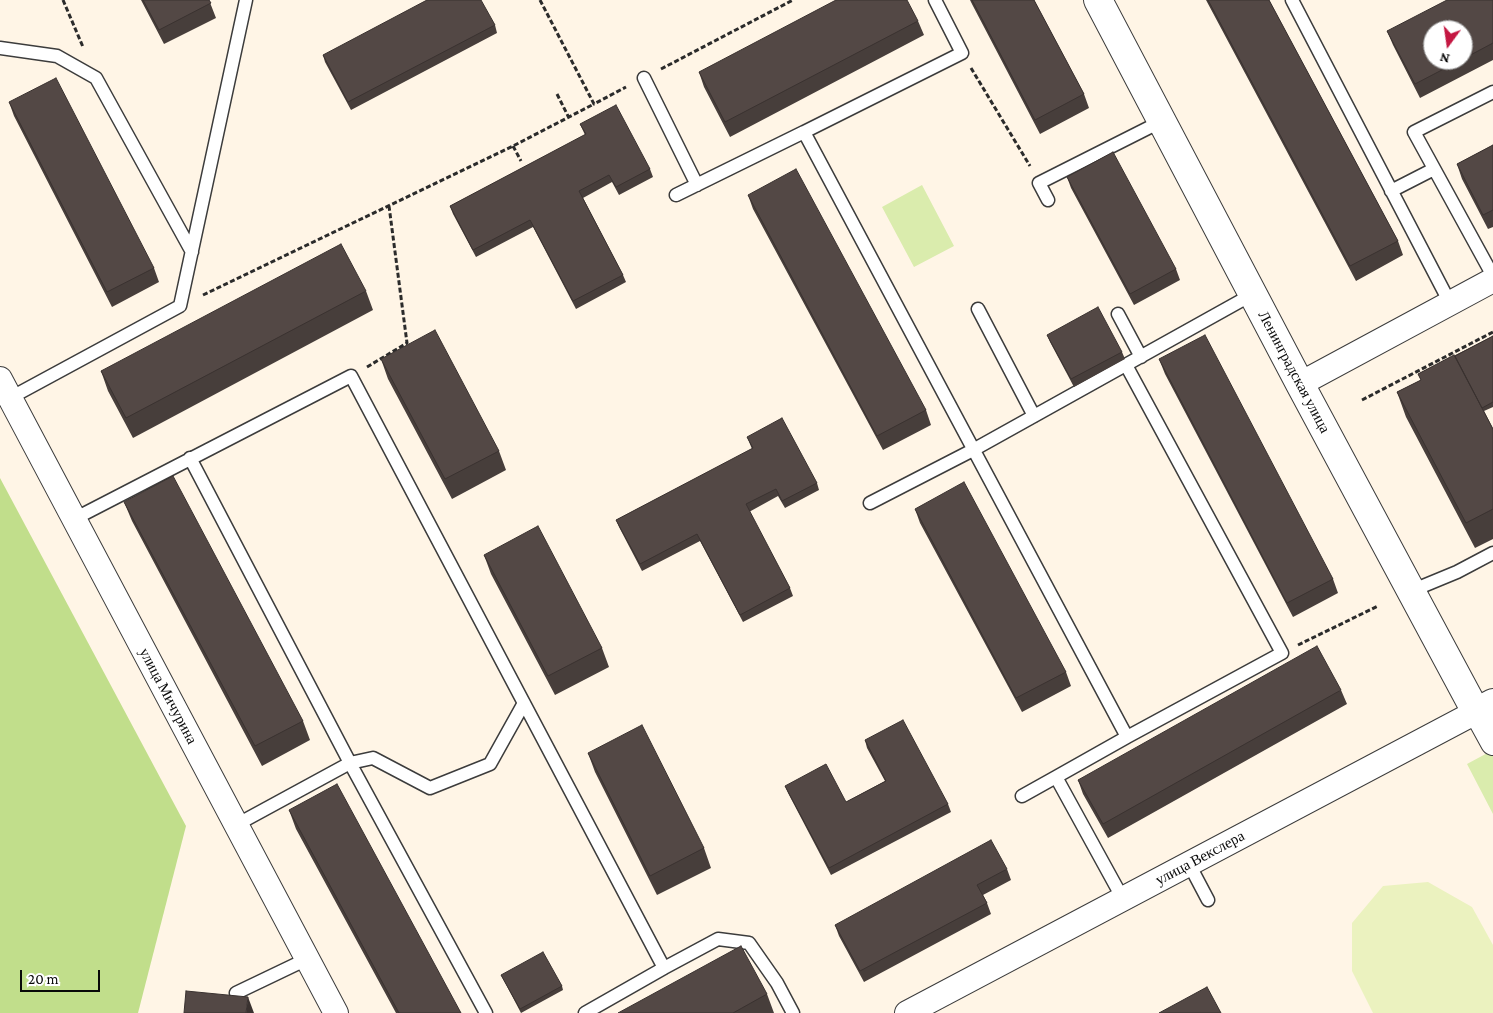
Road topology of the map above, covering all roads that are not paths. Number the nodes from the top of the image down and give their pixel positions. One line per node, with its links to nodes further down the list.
1 (246, 0): 15 (lane)
2 (935, 0): 9 (lane)
3 (1098, 0): 8 (street, Ленинградская улица)
4 (1292, 0): 12 (lane)
5 (0, 48): 15 (lane)
6 (644, 78): 11 (lane)
7 (1493, 92): 10 (lane)
8 (1162, 121): 14 (lane); 18 (street, Ленинградская улица)
9 (804, 132): 11 (lane); 27 (lane)
10 (1434, 169): 12 (lane); 16 (lane)
11 (696, 185): 13 (lane)
12 (1391, 191): 19 (lane)
13 (676, 195)
14 (1048, 200)
15 (192, 252): 25 (lane)
16 (1493, 276)
17 (1493, 280): 19 (street)
18 (1253, 294): 22 (lane); 24 (street, Ленинградская улица)
19 (1450, 303): 24 (street)
20 (978, 309): 26 (lane)
21 (1118, 314): 22 (lane)
22 (1141, 357): 23 (lane)
23 (1126, 365): 26 (lane); 35 (lane)
24 (1300, 384): 32 (street, Ленинградская улица)
25 (5, 389): 30 (street, улица Мичурина)
26 (1034, 416): 27 (lane)
27 (973, 450): 29 (lane); 35 (lane)
28 (190, 458): 30 (lane); 33 (lane); 37 (lane)
29 (870, 503)
30 (74, 519): 40 (street, улица Мичурина)
31 (1493, 554): 32 (lane)
32 (1411, 591): 34 (street, Ленинградская улица)
33 (524, 703): 37 (lane); 45 (lane)
34 (1485, 707): 36 (street, Ленинградская улица); 41 (street, улица Векслера)
35 (1127, 737): 38 (lane)
36 (1493, 743)
37 (350, 763): 40 (lane); 48 (lane)
38 (1056, 777): 39 (lane); 42 (lane)
39 (1022, 796)
40 (236, 825): 44 (street, улица Мичурина)
41 (1189, 864): 42 (street, улица Векслера); 43 (lane)
42 (1123, 899): 51 (street, улица Векслера)
43 (1208, 900)
44 (307, 959): 46 (lane); 47 (street, улица Мичурина)
45 (664, 968): 49 (lane); 50 (lane)
46 (236, 993)
47 (336, 1013)
48 (486, 1013)
49 (585, 1013)
50 (793, 1013)
51 (907, 1013)

